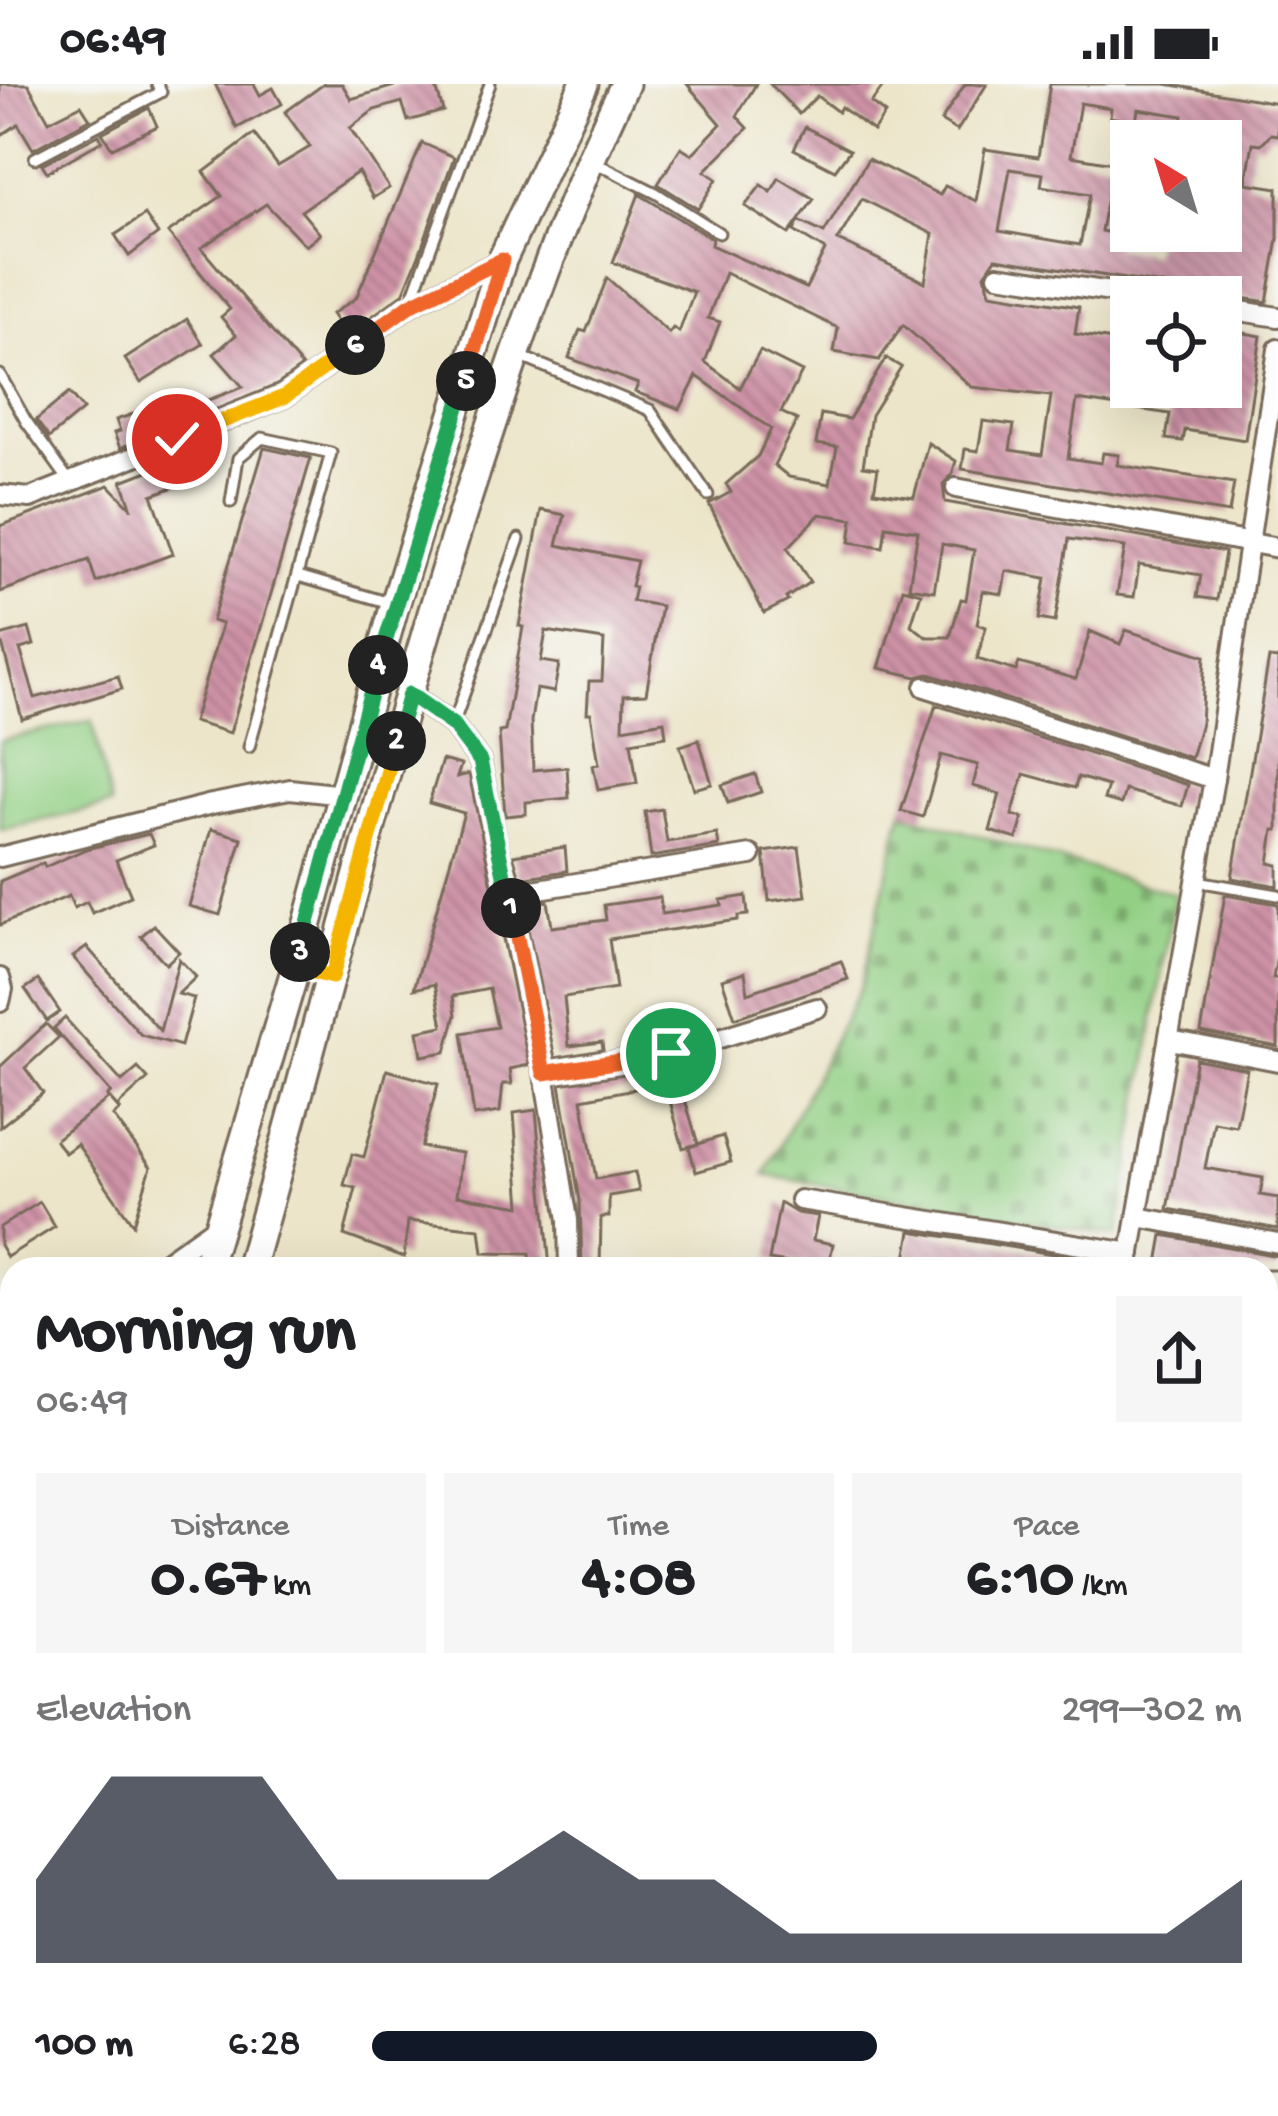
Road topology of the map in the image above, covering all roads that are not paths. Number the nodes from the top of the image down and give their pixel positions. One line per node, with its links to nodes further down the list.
1 (158, 84): 5 (lane)
2 (490, 84): 11 (lane)
3 (584, 84): 8 (main road)
4 (626, 84): 6 (main road)
5 (35, 158)
6 (589, 159): 7 (lane); 15 (main road)
7 (719, 233)
8 (502, 260): 11 (street); 26 (main road)
9 (998, 275): 10 (street)
10 (1110, 292)
11 (410, 305): 17 (street)
12 (1242, 311): 13 (street)
13 (1278, 317)
14 (1278, 349): 23 (street)
15 (513, 353): 20 (lane); 28 (main road)
16 (0, 375): 17 (lane)
17 (70, 482): 19 (street)
18 (956, 488): 23 (street)
19 (0, 495)
20 (708, 495)
21 (231, 502): 25 (lane)
22 (519, 539): 29 (lane)
23 (1249, 543): 24 (street); 31 (street)
24 (1278, 548)
25 (298, 576): 26 (lane); 30 (lane)
26 (395, 604): 32 (main road)
27 (925, 687): 31 (street)
28 (409, 694): 29 (street); 39 (main road)
29 (453, 725): 36 (street)
30 (249, 747)
31 (1214, 779): 35 (street)
32 (343, 795): 34 (street); 38 (main road)
33 (751, 855): 36 (street)
34 (0, 857)
35 (1197, 881): 37 (lane); 43 (street)
36 (508, 895): 45 (street)
37 (1278, 895)
38 (296, 967): 39 (main road); 48 (main road)
39 (332, 977): 52 (main road)
40 (0, 978): 41 (street)
41 (0, 1002)
42 (817, 1008): 45 (street)
43 (1170, 1040): 44 (street); 47 (street)
44 (1278, 1061)
45 (544, 1073): 53 (street)
46 (800, 1200): 54 (street)
47 (1138, 1217): 49 (street); 55 (street)
48 (219, 1224): 50 (street); 51 (main road)
49 (1278, 1243)
50 (172, 1257)
51 (209, 1257)
52 (253, 1257)
53 (569, 1257)
54 (1108, 1257)
55 (1131, 1257)

